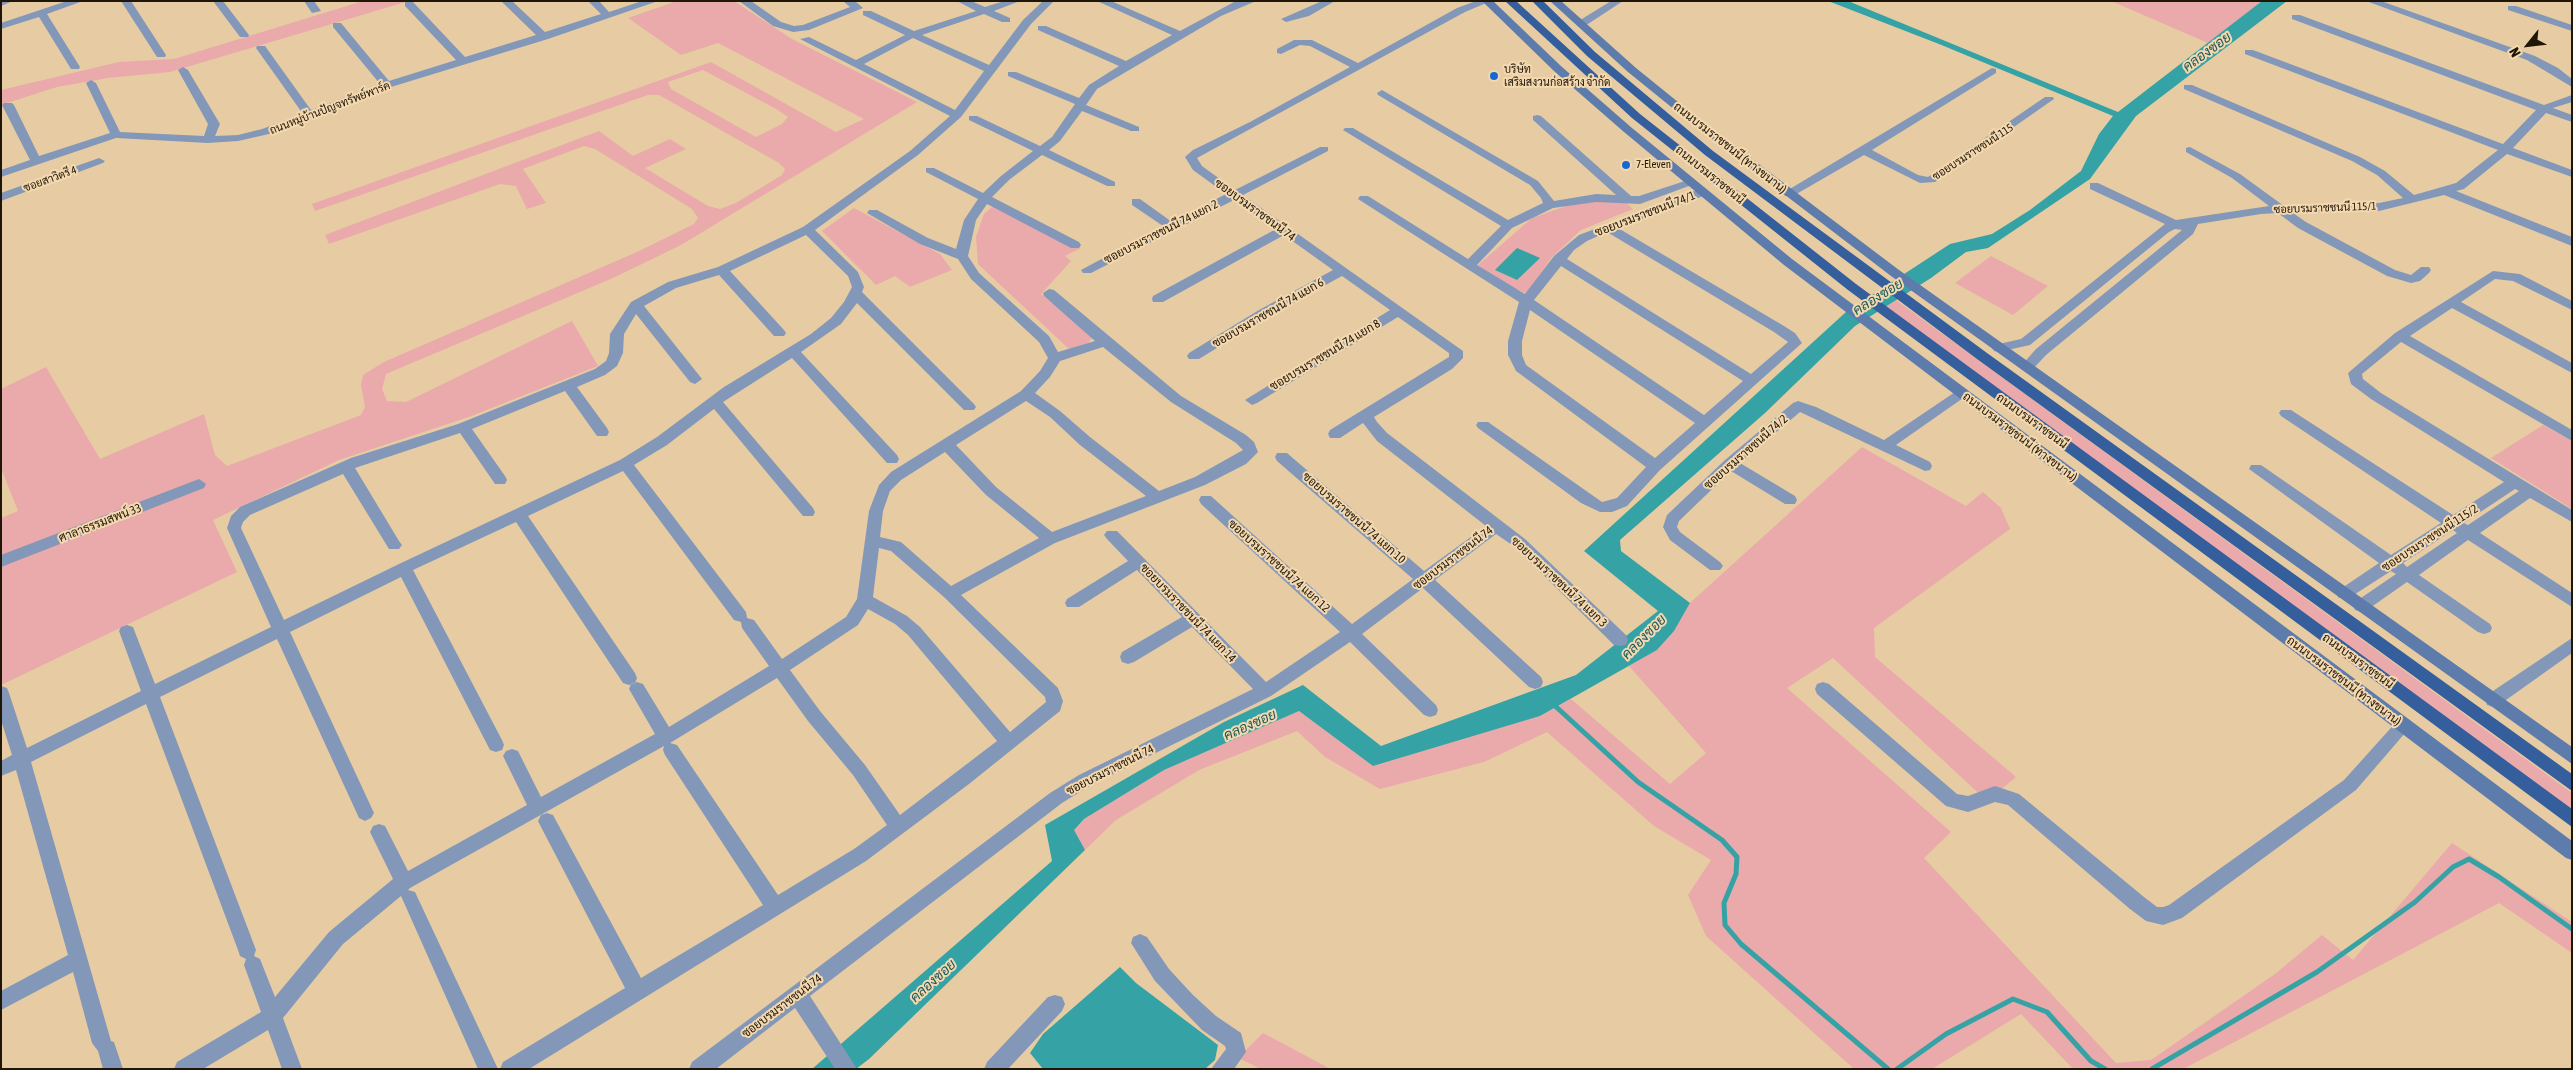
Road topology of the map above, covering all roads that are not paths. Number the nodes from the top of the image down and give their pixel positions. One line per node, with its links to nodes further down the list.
1 (8, 1): 25 (street)
2 (77, 1): 31 (street)
3 (126, 1): 49 (street)
4 (218, 1): 43 (street)
5 (309, 1): 28 (street)
6 (506, 1): 44 (street)
7 (593, 1): 32 (street)
8 (652, 1): 32 (street, ถนนหมู่บ้านปัญจทรัพย์พาร์ค)
9 (744, 1): 29 (street)
10 (848, 1): 29 (street)
11 (876, 1): 29 (street)
12 (962, 1): 30 (street)
13 (1014, 1): 30 (street)
14 (1102, 1): 42 (street)
15 (1251, 1): 23 (street)
16 (1486, 1): 53 (street, ซอยบรมราชชนนี 74); 88 (main road, ถนนบรมราชชนนี (ทางขนาน))
17 (1510, 1): 229 (highway, ถนนบรมราชชนนี)
18 (1537, 1): 226 (highway, ถนนบรมราชชนนี)
19 (1555, 1): 36 (main road, ถนนบรมราชชนนี (ทางขนาน))
20 (1618, 1): 36 (street)
21 (2371, 1): 60 (street)
22 (1041, 3): 56 (street)
23 (1235, 3): 42 (street)
24 (1322, 3): 34 (street)
25 (1, 4)
26 (409, 4): 50 (street)
27 (2512, 8): 40 (street)
28 (316, 10)
29 (863, 10): 41 (street)
30 (984, 11): 35 (street); 41 (street)
31 (41, 12): 38 (street); 54 (street)
32 (608, 16): 44 (street, ถนนหมู่บ้านปัญจทรัพย์พาร์ค)
33 (2296, 17): 68 (street)
34 (1286, 19)
35 (1006, 20)
36 (1581, 24): 95 (main road, ถนนบรมราชชนนี (ทางขนาน))
37 (337, 25): 61 (street)
38 (1, 26)
39 (1042, 28): 52 (street)
40 (2572, 28)
41 (914, 34): 51 (street); 56 (street)
42 (1181, 34): 52 (street)
43 (244, 35)
44 (544, 37): 50 (street, ถนนหมู่บ้านปัญจทรัพย์พาร์ค)
45 (805, 39): 51 (street)
46 (261, 48): 70 (street)
47 (1281, 51): 53 (street)
48 (2249, 52): 82 (street)
49 (161, 55)
50 (464, 62): 61 (street, ถนนหมู่บ้านปัญจทรัพย์พาร์ค)
51 (857, 64): 69 (street)
52 (1126, 65): 66 (street)
53 (1358, 67): 94 (street, ซอยบรมราชชนนี 74)
54 (75, 68)
55 (183, 70): 77 (street)
56 (992, 71): 69 (street)
57 (1992, 71): 80 (street)
58 (1012, 74): 66 (street)
59 (91, 83): 76 (street)
60 (2572, 84)
61 (387, 85): 70 (street, ถนนหมู่บ้านปัญจทรัพย์พาร์ค)
62 (2188, 87): 98 (street)
63 (1382, 93): 103 (street)
64 (2572, 98): 68 (street, ซอยบรมราชชนนี 115/1)
65 (2049, 99): 80 (street, ซอยบรมราชชนนี 115)
66 (1080, 105): 74 (street); 78 (street)
67 (8, 106): 84 (street)
68 (2545, 108): 73 (street); 82 (street, ซอยบรมราชชนนี 115/1)
69 (958, 115): 112 (street)
70 (310, 116): 77 (street, ถนนหมู่บ้านปัญจทรัพย์พาร์ค)
71 (973, 118): 78 (street)
72 (1537, 118): 101 (street)
73 (2572, 119)
74 (1135, 129)
75 (1349, 130): 108 (street)
76 (116, 135): 77 (street, ถนนหมู่บ้านปัญจทรัพย์พาร์ค); 84 (street, ถนนหมู่บ้านปัญจทรัพย์พาร์ค)
77 (208, 140)
78 (1041, 149): 89 (street); 99 (street)
79 (1324, 149): 94 (street, ซอยบรมราชชนนี 74 แยก 2)
80 (1864, 150): 95 (street)
81 (2190, 150): 105 (street)
82 (2506, 150): 87 (street); 92 (street, ซอยบรมราชชนนี 115/1)
83 (99, 161): 90 (street, ซอยสาวิตรี 4)
84 (36, 162): 86 (street, ถนนหมู่บ้านปัญจทรัพย์พาร์ค)
85 (930, 170): 99 (street)
86 (1, 174)
87 (2572, 174)
88 (1691, 183): 93 (main road, ถนนบรมราชชนนี (ทางขนาน)); 101 (street, ซอยบรมราชชนนี 74/1)
89 (1112, 184)
90 (33, 186): 96 (street, ซอยสาวิตรี 4); 97 (street)
91 (2094, 186): 107 (street)
92 (2445, 191): 98 (street, ซอยบรมราชชนนี 115/1); 114 (street)
93 (1702, 192): 104 (street, ซอยบรมราชชนนี 74/1); 149 (main road, ถนนบรมราชชนนี (ทางขนาน))
94 (1235, 194): 110 (street, ซอยบรมราชชนนี 74 แยก 2); 113 (street, ซอยบรมราชชนนี 74)
95 (1789, 194): 139 (main road, ถนนบรมราชชนนี (ทางขนาน))
96 (1, 197)
97 (42, 197)
98 (2410, 198): 105 (street, ซอยบรมราชชนนี 115/1)
99 (984, 199): 115 (street); 117 (street)
100 (1364, 199): 120 (street)
101 (1634, 200): 103 (street, ซอยบรมราชชนนี 74/1); 104 (street)
102 (1136, 202): 110 (street)
103 (1550, 205): 108 (street, ซอยบรมราชชนนี 74/1)
104 (1652, 210): 111 (street, ซอยบรมราชชนนี 74/1)
105 (2282, 210): 109 (street, ซอยบรมราชชนนี 115/1); 123 (street)
106 (873, 213): 117 (street)
107 (2176, 224): 109 (street, ซอยบรมราชชนนี 115/1); 116 (street, ซอยบรมราชชนนี 115/1)
108 (1508, 225): 120 (street, ซอยบรมราชชนนี 74/1)
109 (2191, 226): 119 (street, ซอยบรมราชชนนี 115/1)
110 (1172, 227): 122 (street, ซอยบรมราชชนนี 74 แยก 2)
111 (1608, 227): 118 (street, ซอยบรมราชชนนี 74/1); 147 (street)
112 (807, 230): 121 (street); 126 (street)
113 (1284, 230): 124 (street, ซอยบรมราชชนนี 74); 129 (street)
114 (2572, 242)
115 (1075, 246)
116 (2139, 251): 119 (street); 125 (street, ซอยบรมราชชนนี 115/1)
117 (962, 256): 143 (street)
118 (1558, 259): 130 (street, ซอยบรมราชชนนี 74/1); 147 (street)
119 (2154, 259): 128 (street, ซอยบรมราชชนนี 115/1)
120 (1469, 266): 130 (street)
121 (722, 270): 132 (street); 135 (street)
122 (1087, 270)
123 (2425, 270)
124 (1342, 271): 134 (street, ซอยบรมราชชนนี 74); 142 (street, ซอยบรมราชชนนี 74 แยก 6)
125 (2094, 288): 128 (street); 138 (street, ซอยบรมราชชนนี 115/1)
126 (855, 293): 140 (street); 153 (street)
127 (1049, 293): 137 (street)
128 (2109, 296): 141 (street, ซอยบรมราชชนนี 115/1)
129 (1158, 299)
130 (1526, 301): 156 (street); 169 (street)
131 (2451, 302): 133 (street); 136 (street); 145 (street)
132 (636, 305): 146 (street); 148 (street)
133 (2572, 306)
134 (1398, 311): 152 (street, ซอยบรมราชชนนี 74 แยก 8); 155 (street, ซอยบรมราชชนนี 74)
135 (779, 333)
136 (2400, 336): 161 (street); 173 (street)
137 (1105, 342): 143 (street); 176 (street)
138 (2026, 342): 139 (street, ซอยบรมราชชนนี 115/1); 141 (street)
139 (1999, 348): 144 (main road, ถนนบรมราชชนนี (ทางขนาน))
140 (793, 351): 151 (street); 165 (street)
141 (2041, 352): 144 (street, ซอยบรมราชชนนี 115/1)
142 (1194, 356)
143 (1055, 358): 150 (street)
144 (2027, 367): 197 (main road, ถนนบรมราชชนนี (ทางขนาน))
145 (2572, 369)
146 (695, 379)
147 (1753, 381): 156 (street)
148 (569, 386): 158 (street); 159 (street)
149 (1961, 393): 163 (street); 218 (main road, ถนนบรมราชชนนี (ทางขนาน))
150 (1026, 394): 162 (street); 176 (street)
151 (714, 400): 166 (street); 179 (street)
152 (1252, 400)
153 (969, 408)
154 (2286, 413): 182 (street)
155 (1366, 416): 160 (street); 183 (street, ซอยบรมราชชนนี 74)
156 (1705, 423): 169 (street)
157 (1483, 425): 169 (street)
158 (463, 427): 168 (street); 172 (street)
159 (602, 432)
160 (1335, 434)
161 (2571, 436)
162 (946, 444): 186 (street); 187 (street)
163 (1885, 446): 167 (street, ซอยบรมราชชนนี 74/2); 170 (street)
164 (1282, 457): 195 (street, ซอยบรมราชชนนี 74 แยก 10)
165 (892, 459)
166 (625, 464): 180 (street); 210 (street)
167 (1730, 464): 178 (street); 192 (street, ซอยบรมราชชนนี 74/2)
168 (346, 466): 188 (street); 204 (street)
169 (1655, 466)
170 (1925, 466)
171 (2256, 469): 191 (street)
172 (500, 480)
173 (2516, 481): 175 (street); 182 (street, ซอยบรมราชชนนี 115/2)
174 (199, 484): 189 (street, ศาลาธรรมสพน์ 33)
175 (2530, 491): 181 (street); 184 (street, ซอยบรมราชชนนี 115/2)
176 (1158, 498): 186 (street)
177 (1206, 500): 206 (street, ซอยบรมราชชนนี 74 แยก 12)
178 (1790, 500)
179 (808, 512)
180 (519, 514): 193 (street); 220 (street)
181 (2572, 517)
182 (2453, 524): 184 (street); 191 (street, ซอยบรมราชชนนี 115/2)
183 (1496, 526): 195 (street, ซอยบรมราชชนนี 74); 207 (street, ซอยบรมราชชนนี 74 แยก 3)
184 (2469, 534): 194 (street, ซอยบรมราชชนนี 115/2); 199 (street)
185 (1112, 535): 190 (street, ซอยบรมราชชนนี 74 แยก 14)
186 (1050, 539): 196 (street)
187 (874, 541): 196 (street); 198 (street)
188 (394, 545)
189 (1, 561)
190 (1138, 562): 200 (street); 202 (street, ซอยบรมราชชนนี 74 แยก 14)
191 (2392, 564): 194 (street); 197 (street, ซอยบรมราชชนนี 115/2)
192 (1715, 566)
193 (404, 568): 204 (street); 221 (street)
194 (2408, 576): 201 (street, ซอยบรมราชชนนี 115/2); 203 (street)
195 (1425, 580): 206 (street, ซอยบรมราชชนนี 74); 211 (street, ซอยบรมราชชนนี 74 แยก 10)
196 (950, 594): 219 (street)
197 (2344, 594): 201 (main road, ถนนบรมราชชนนี (ทางขนาน))
198 (866, 600): 210 (street); 219 (street)
199 (2572, 601)
200 (1073, 603)
201 (2361, 606): 216 (main road, ถนนบรมราชชนนี (ทางขนาน))
202 (1193, 618): 209 (street); 213 (street, ซอยบรมราชชนนี 74 แยก 14)
203 (2484, 628)
204 (282, 629): 215 (street); 227 (street)
205 (127, 631): 215 (street)
206 (1351, 633): 213 (street, ซอยบรมราชชนนี 74); 217 (street, ซอยบรมราชชนนี 74 แยก 12)
207 (1620, 640)
208 (2572, 644): 216 (street)
209 (1128, 657)
210 (780, 667): 220 (street); 230 (street)
211 (1535, 682)
212 (1823, 690): 218 (street)
213 (1265, 691): 238 (street, ซอยบรมราชชนนี 74)
214 (1, 693): 224 (street)
215 (152, 693): 224 (street); 241 (street)
216 (2493, 700): 223 (main road, ถนนบรมราชชนนี (ทางขนาน))
217 (1430, 710)
218 (2404, 725): 232 (main road, ถนนบรมราชชนนี (ทางขนาน))
219 (1009, 743): 230 (street)
220 (668, 744): 228 (street); 234 (street)
221 (496, 745)
222 (512, 756): 228 (street)
223 (2572, 757)
224 (22, 759): 225 (street); 236 (street)
225 (1, 769)
226 (2572, 784)
227 (364, 813)
228 (542, 814): 233 (street); 237 (street)
229 (2572, 819)
230 (898, 826): 234 (street)
231 (379, 832): 233 (street)
232 (2572, 852)
233 (407, 890): 241 (street); 245 (street)
234 (774, 906): 237 (street)
235 (1140, 943): 250 (street)
236 (79, 959): 239 (street); 242 (street)
237 (638, 991): 246 (street)
238 (798, 995): 247 (street, ซอยบรมราชชนนี 74); 248 (street)
239 (1, 1001)
240 (1055, 1004): 249 (street)
241 (271, 1016): 243 (street); 244 (street)
242 (113, 1069)
243 (184, 1069)
244 (292, 1069)
245 (488, 1069)
246 (510, 1069)
247 (700, 1069)
248 (847, 1069)
249 (994, 1069)
250 (1221, 1069)

